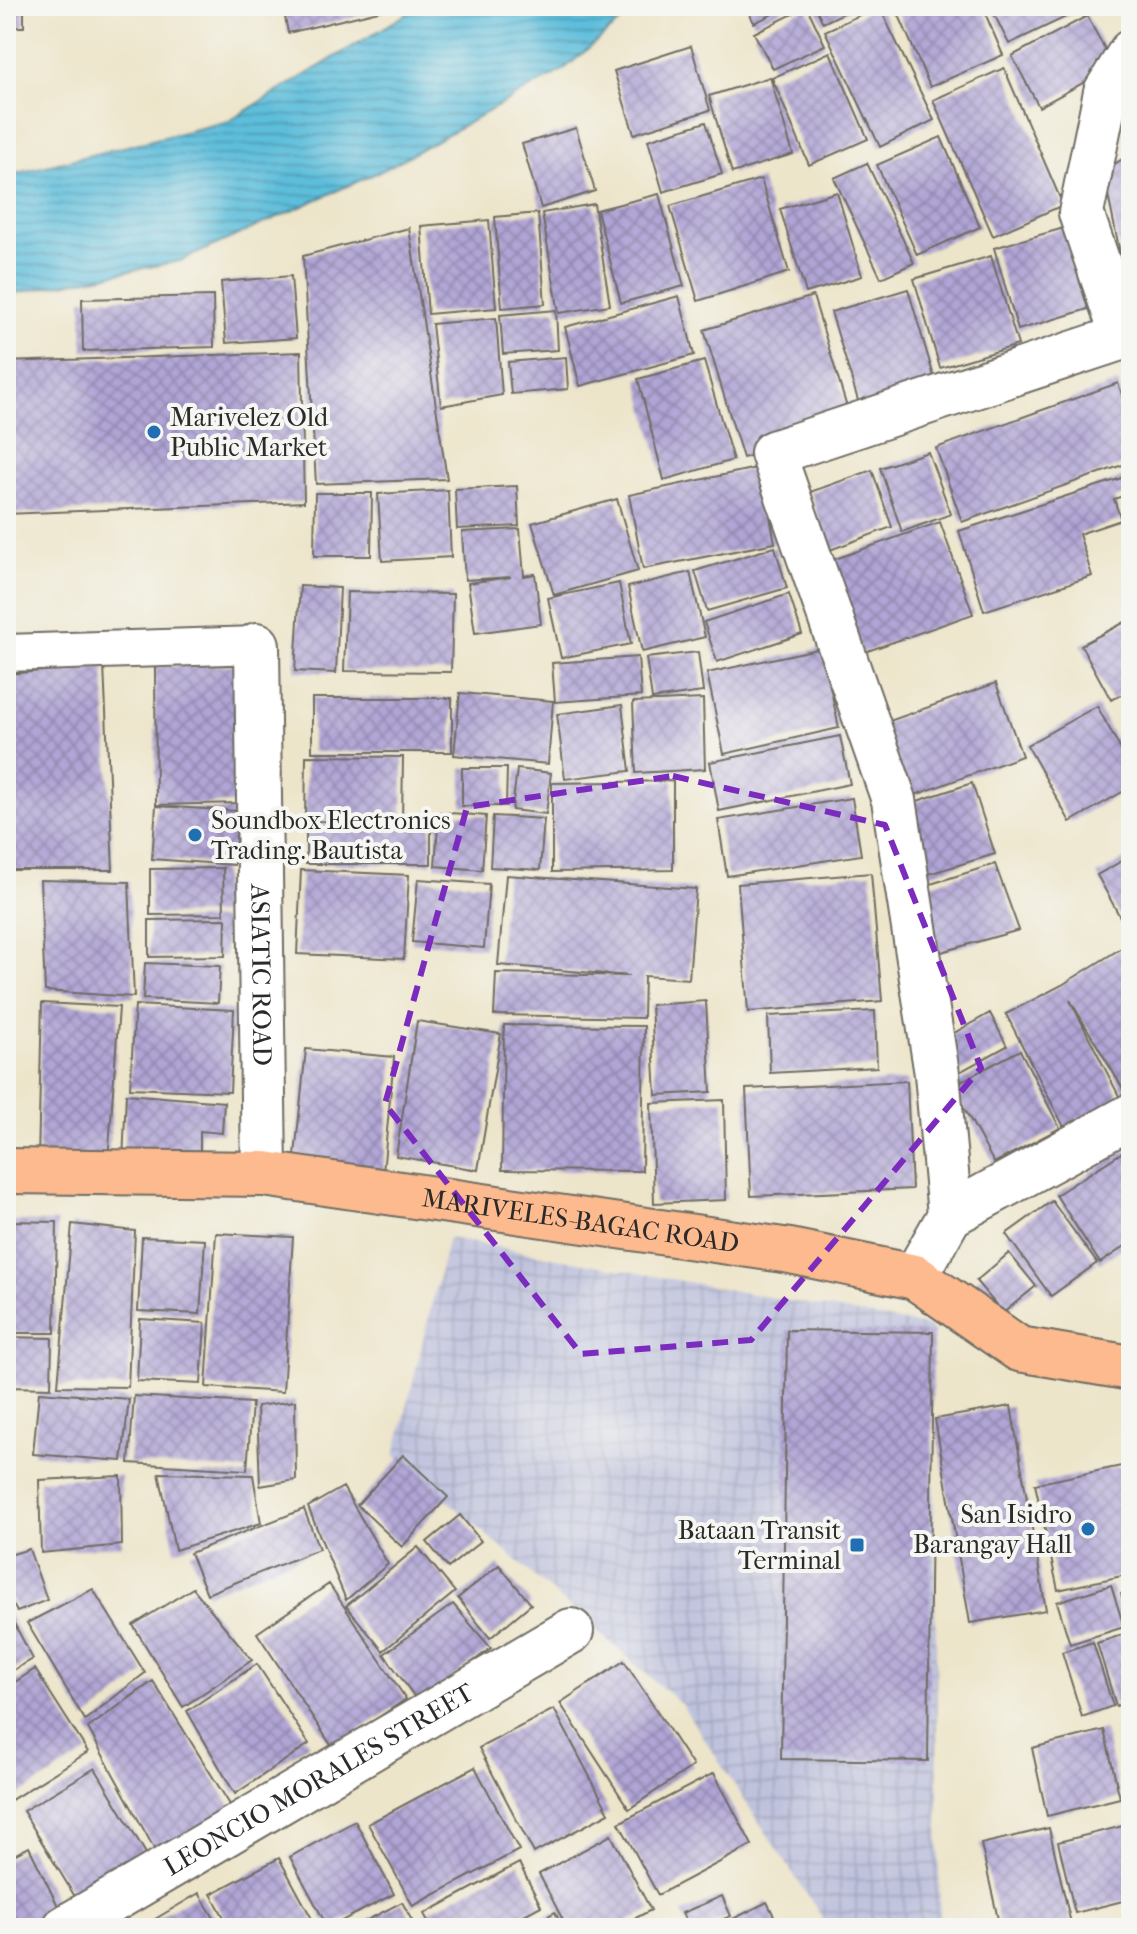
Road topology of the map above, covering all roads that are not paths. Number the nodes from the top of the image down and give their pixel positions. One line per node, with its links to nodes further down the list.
1 (1131, 52): 7 (street)
2 (257, 645): 3 (lane, ASIATIC ROAD); 6 (street, ASIATIC ROAD)
3 (6, 653)
4 (1131, 1116): 7 (street)
5 (6, 1171): 6 (main road, MARIVELES-BAGAC ROAD)
6 (264, 1174): 8 (main road, MARIVELES-BAGAC ROAD)
7 (950, 1215): 8 (street)
8 (915, 1277): 9 (main road, MARIVELES-BAGAC ROAD)
9 (1131, 1368)
10 (571, 1631): 11 (street, LEONCIO MORALES STREET)
11 (65, 1928)

